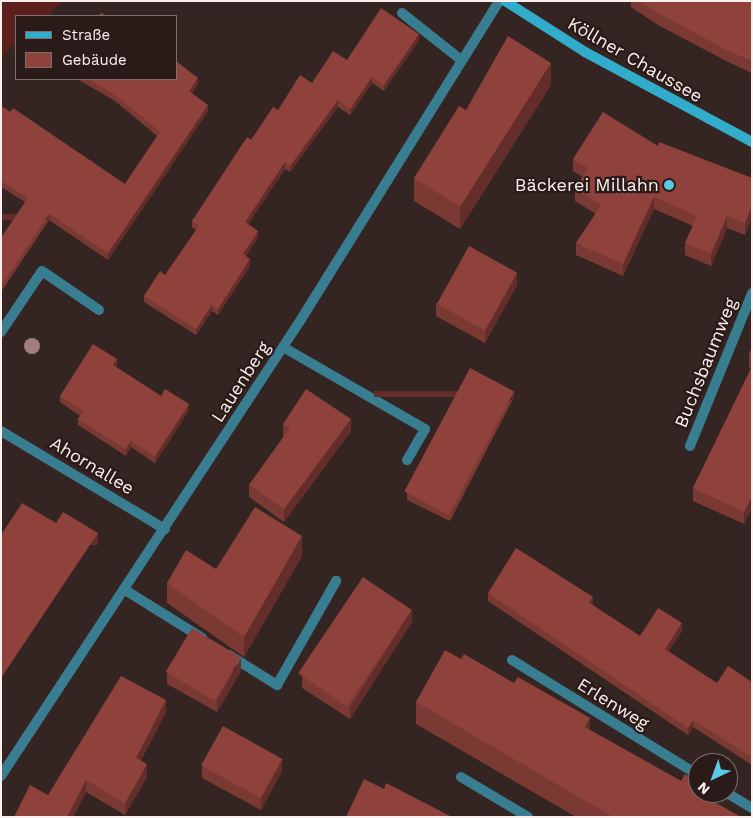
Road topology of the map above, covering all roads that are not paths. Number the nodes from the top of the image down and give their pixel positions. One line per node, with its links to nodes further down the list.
1 (499, 1): 4 (street, Lauenberg)
2 (505, 1): 5 (street, Köllner Chaussee)
3 (402, 13): 4 (street)
4 (461, 60): 9 (street, Lauenberg)
5 (752, 142)
6 (752, 293): 11 (street, Buchsbaumweg)
7 (99, 310): 8 (street)
8 (1, 332)
9 (284, 347): 12 (street); 13 (street, Lauenberg)
10 (1, 431): 13 (street, Ahornallee)
11 (690, 446)
12 (407, 460)
13 (166, 528): 15 (street, Lauenberg)
14 (336, 581): 15 (street)
15 (125, 590): 18 (street, Lauenberg)
16 (512, 660): 17 (street, Erlenweg)
17 (688, 769)
18 (1, 776)
19 (461, 777): 22 (street)
20 (738, 800): 21 (street)
21 (752, 808)
22 (528, 817)

